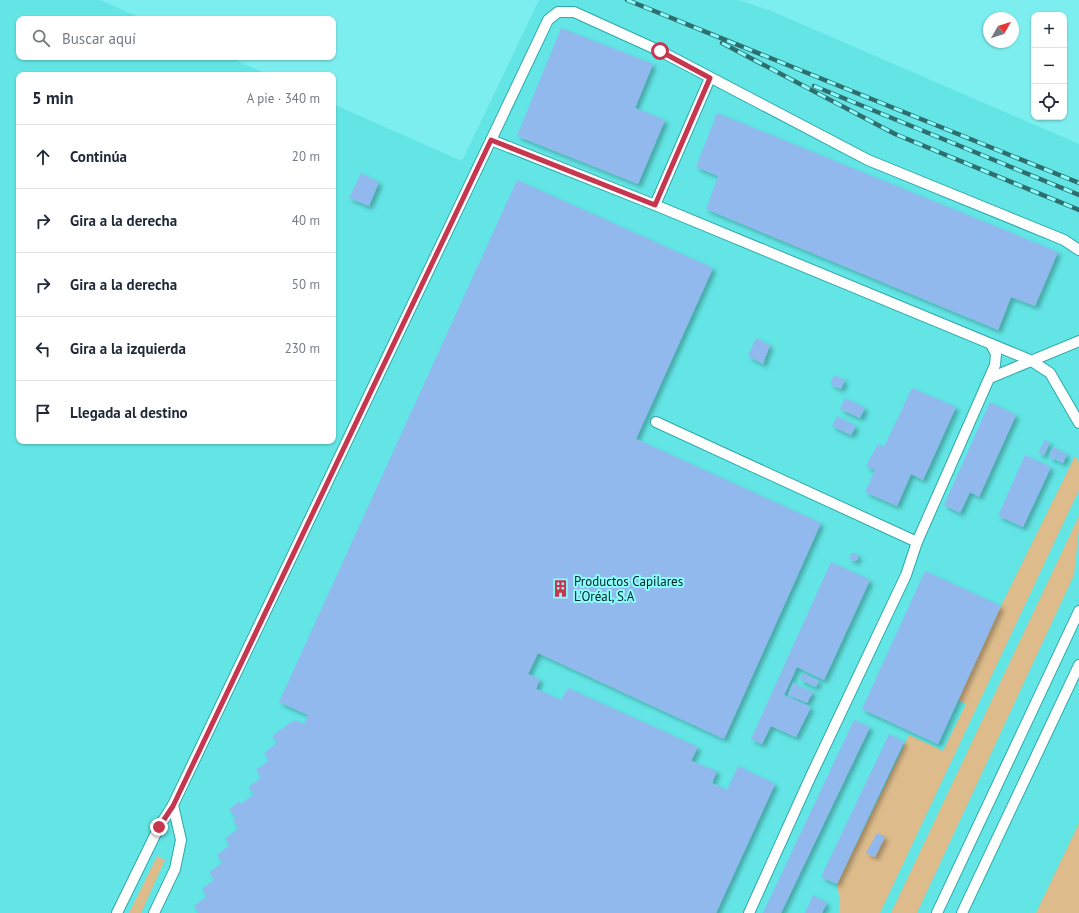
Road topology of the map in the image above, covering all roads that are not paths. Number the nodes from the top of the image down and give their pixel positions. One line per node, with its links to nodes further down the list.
1 (710, 78): 2 (lane); 3 (lane); 4 (lane)
2 (491, 140): 3 (lane); 14 (lane)
3 (655, 205): 6 (lane)
4 (1079, 250)
5 (1079, 341): 7 (lane)
6 (991, 344): 7 (lane); 8 (lane)
7 (1030, 360): 8 (lane); 10 (lane)
8 (990, 378): 11 (lane)
9 (656, 422): 11 (lane)
10 (1079, 422)
11 (918, 542): 17 (lane)
12 (1079, 611): 18 (lane)
13 (1079, 665): 19 (lane)
14 (173, 806): 15 (lane); 16 (lane)
15 (117, 913)
16 (154, 913)
17 (749, 913)
18 (937, 913)
19 (962, 913)

